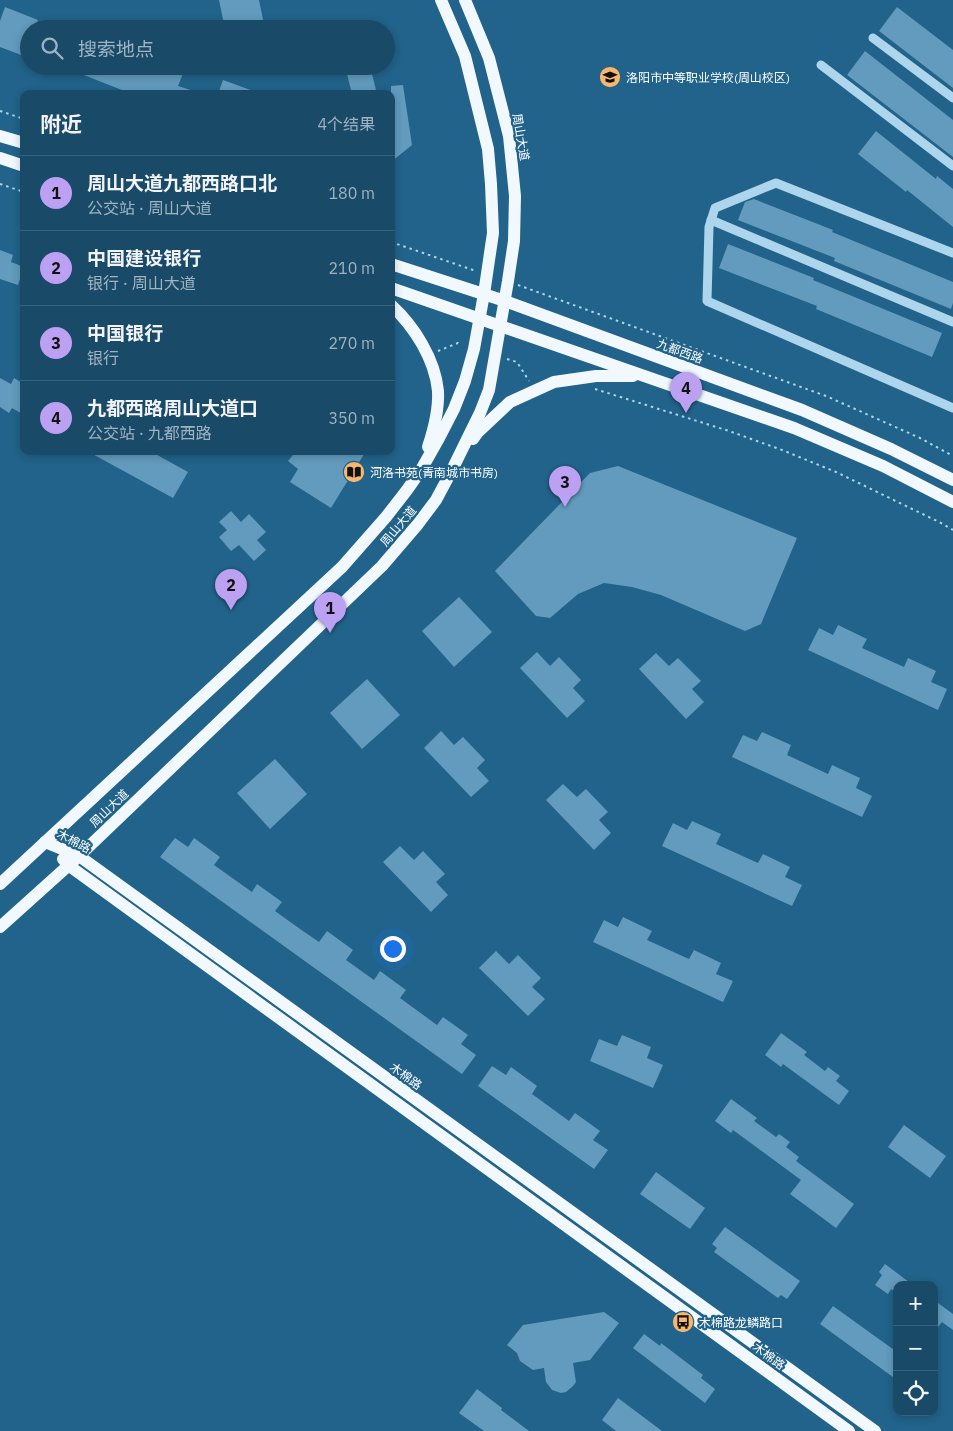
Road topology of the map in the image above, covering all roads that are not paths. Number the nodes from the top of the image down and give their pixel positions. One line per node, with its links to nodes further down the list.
1 (441, 0): 15 (main road, 周山大道)
2 (465, 0): 16 (main road, 周山大道)
3 (873, 38): 5 (lane)
4 (821, 65): 10 (lane)
5 (953, 98)
6 (0, 136): 7 (main road)
7 (20, 142)
8 (0, 158): 9 (main road)
9 (20, 165)
10 (953, 166)
11 (711, 220): 12 (lane); 19 (lane); 22 (lane)
12 (953, 253)
13 (395, 265): 15 (main road, 九都西路)
14 (395, 289): 18 (main road)
15 (484, 294): 16 (main road, 九都西路); 18 (main road, 周山大道)
16 (505, 301): 20 (main road, 周山大道); 25 (main road, 九都西路)
17 (395, 309): 23 (main road)
18 (479, 318): 20 (main road); 23 (main road, 周山大道)
19 (953, 322)
20 (500, 325): 21 (main road); 24 (main road, 周山大道)
21 (641, 376): 24 (main road); 26 (main road)
22 (953, 408)
23 (421, 470): 27 (main road, 周山大道)
24 (452, 472): 28 (main road, 周山大道)
25 (953, 480)
26 (953, 502)
27 (45, 842): 28 (main road, 木棉路); 29 (main road, 木棉路); 30 (main road, 周山大道)
28 (79, 856): 29 (main road, 周山大道); 33 (main road, 木棉路)
29 (68, 865): 31 (main road, 周山大道); 32 (main road, 木棉路)
30 (0, 884)
31 (0, 927)
32 (849, 1431)
33 (875, 1431)

